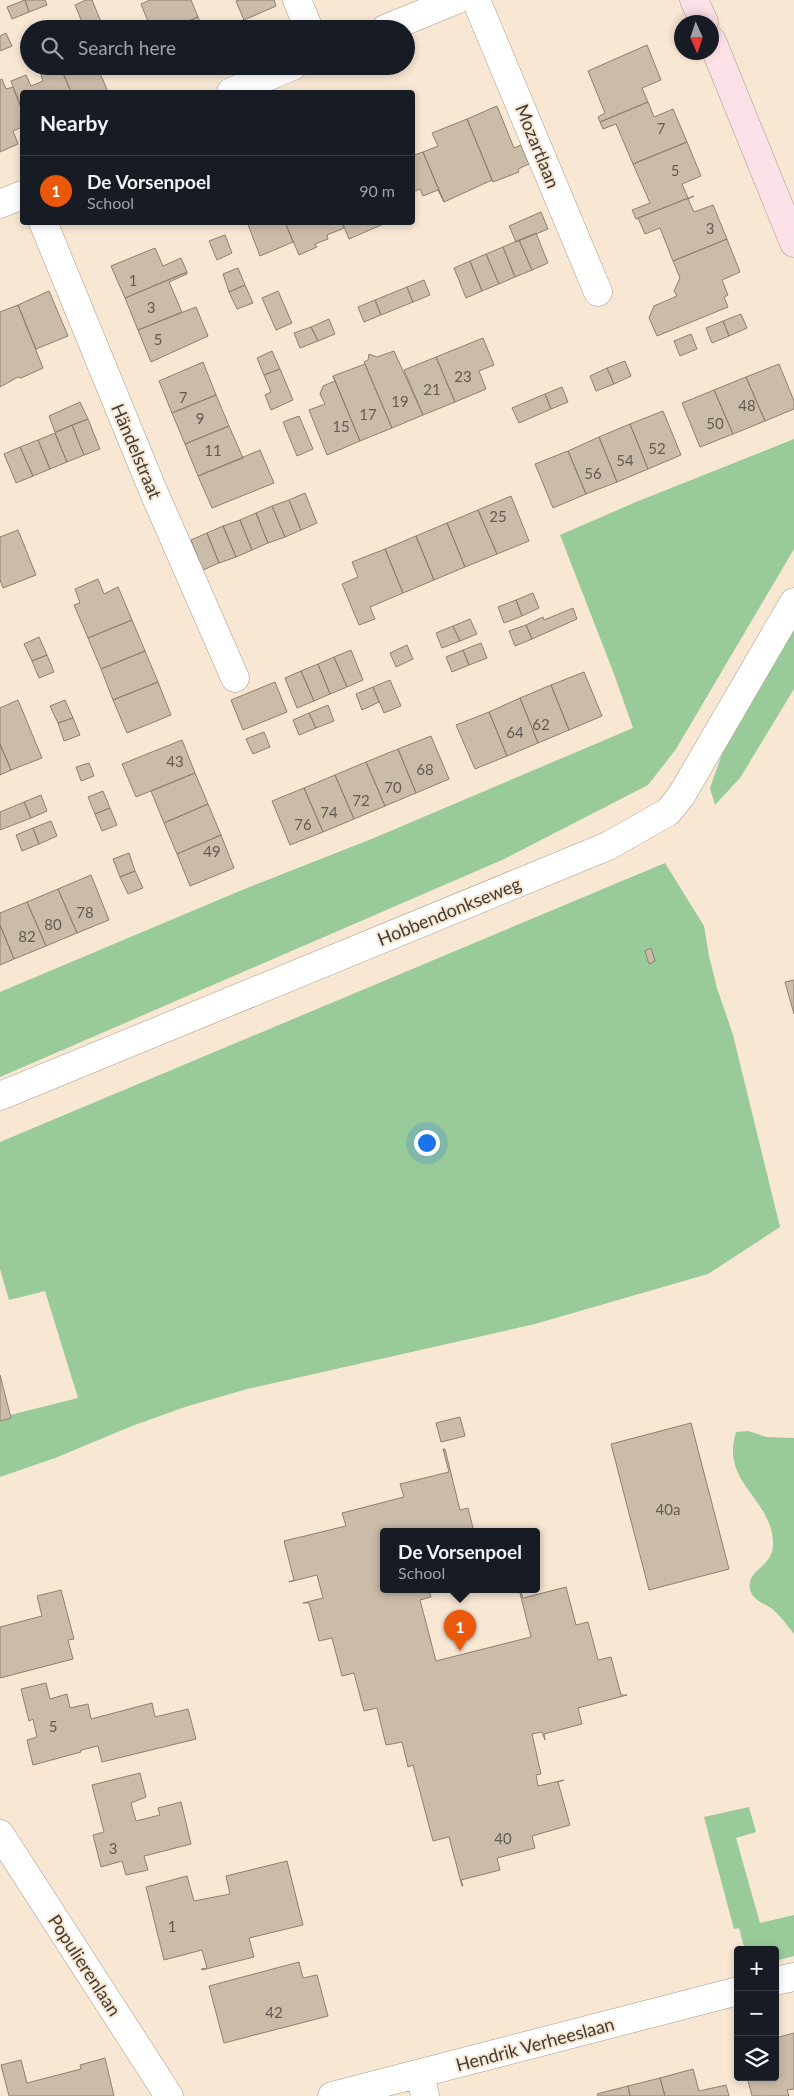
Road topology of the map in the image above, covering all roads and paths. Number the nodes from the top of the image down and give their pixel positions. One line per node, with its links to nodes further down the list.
1 (296, 0): 6 (street)
2 (456, 0): 7 (street)
3 (476, 0): 15 (street, Mozartlaan)
4 (694, 0): 5 (street)
5 (701, 15)
6 (304, 20)
7 (407, 20)
8 (719, 58): 14 (street)
9 (272, 75): 10 (street)
10 (236, 90)
11 (20, 196): 12 (street)
12 (0, 204)
13 (44, 225): 17 (street, Händelstraat)
14 (794, 243)
15 (598, 292)
16 (794, 602): 18 (street, Hobbendonkseweg)
17 (236, 678)
18 (0, 1096)
19 (0, 1834): 24 (street, Populierenlaan)
20 (794, 1977): 21 (street)
21 (779, 1981)
22 (734, 1992): 23 (street, Hendrik Verheeslaan)
23 (423, 2085): 25 (street, Hendrik Verheeslaan)
24 (169, 2096)
25 (332, 2096)

